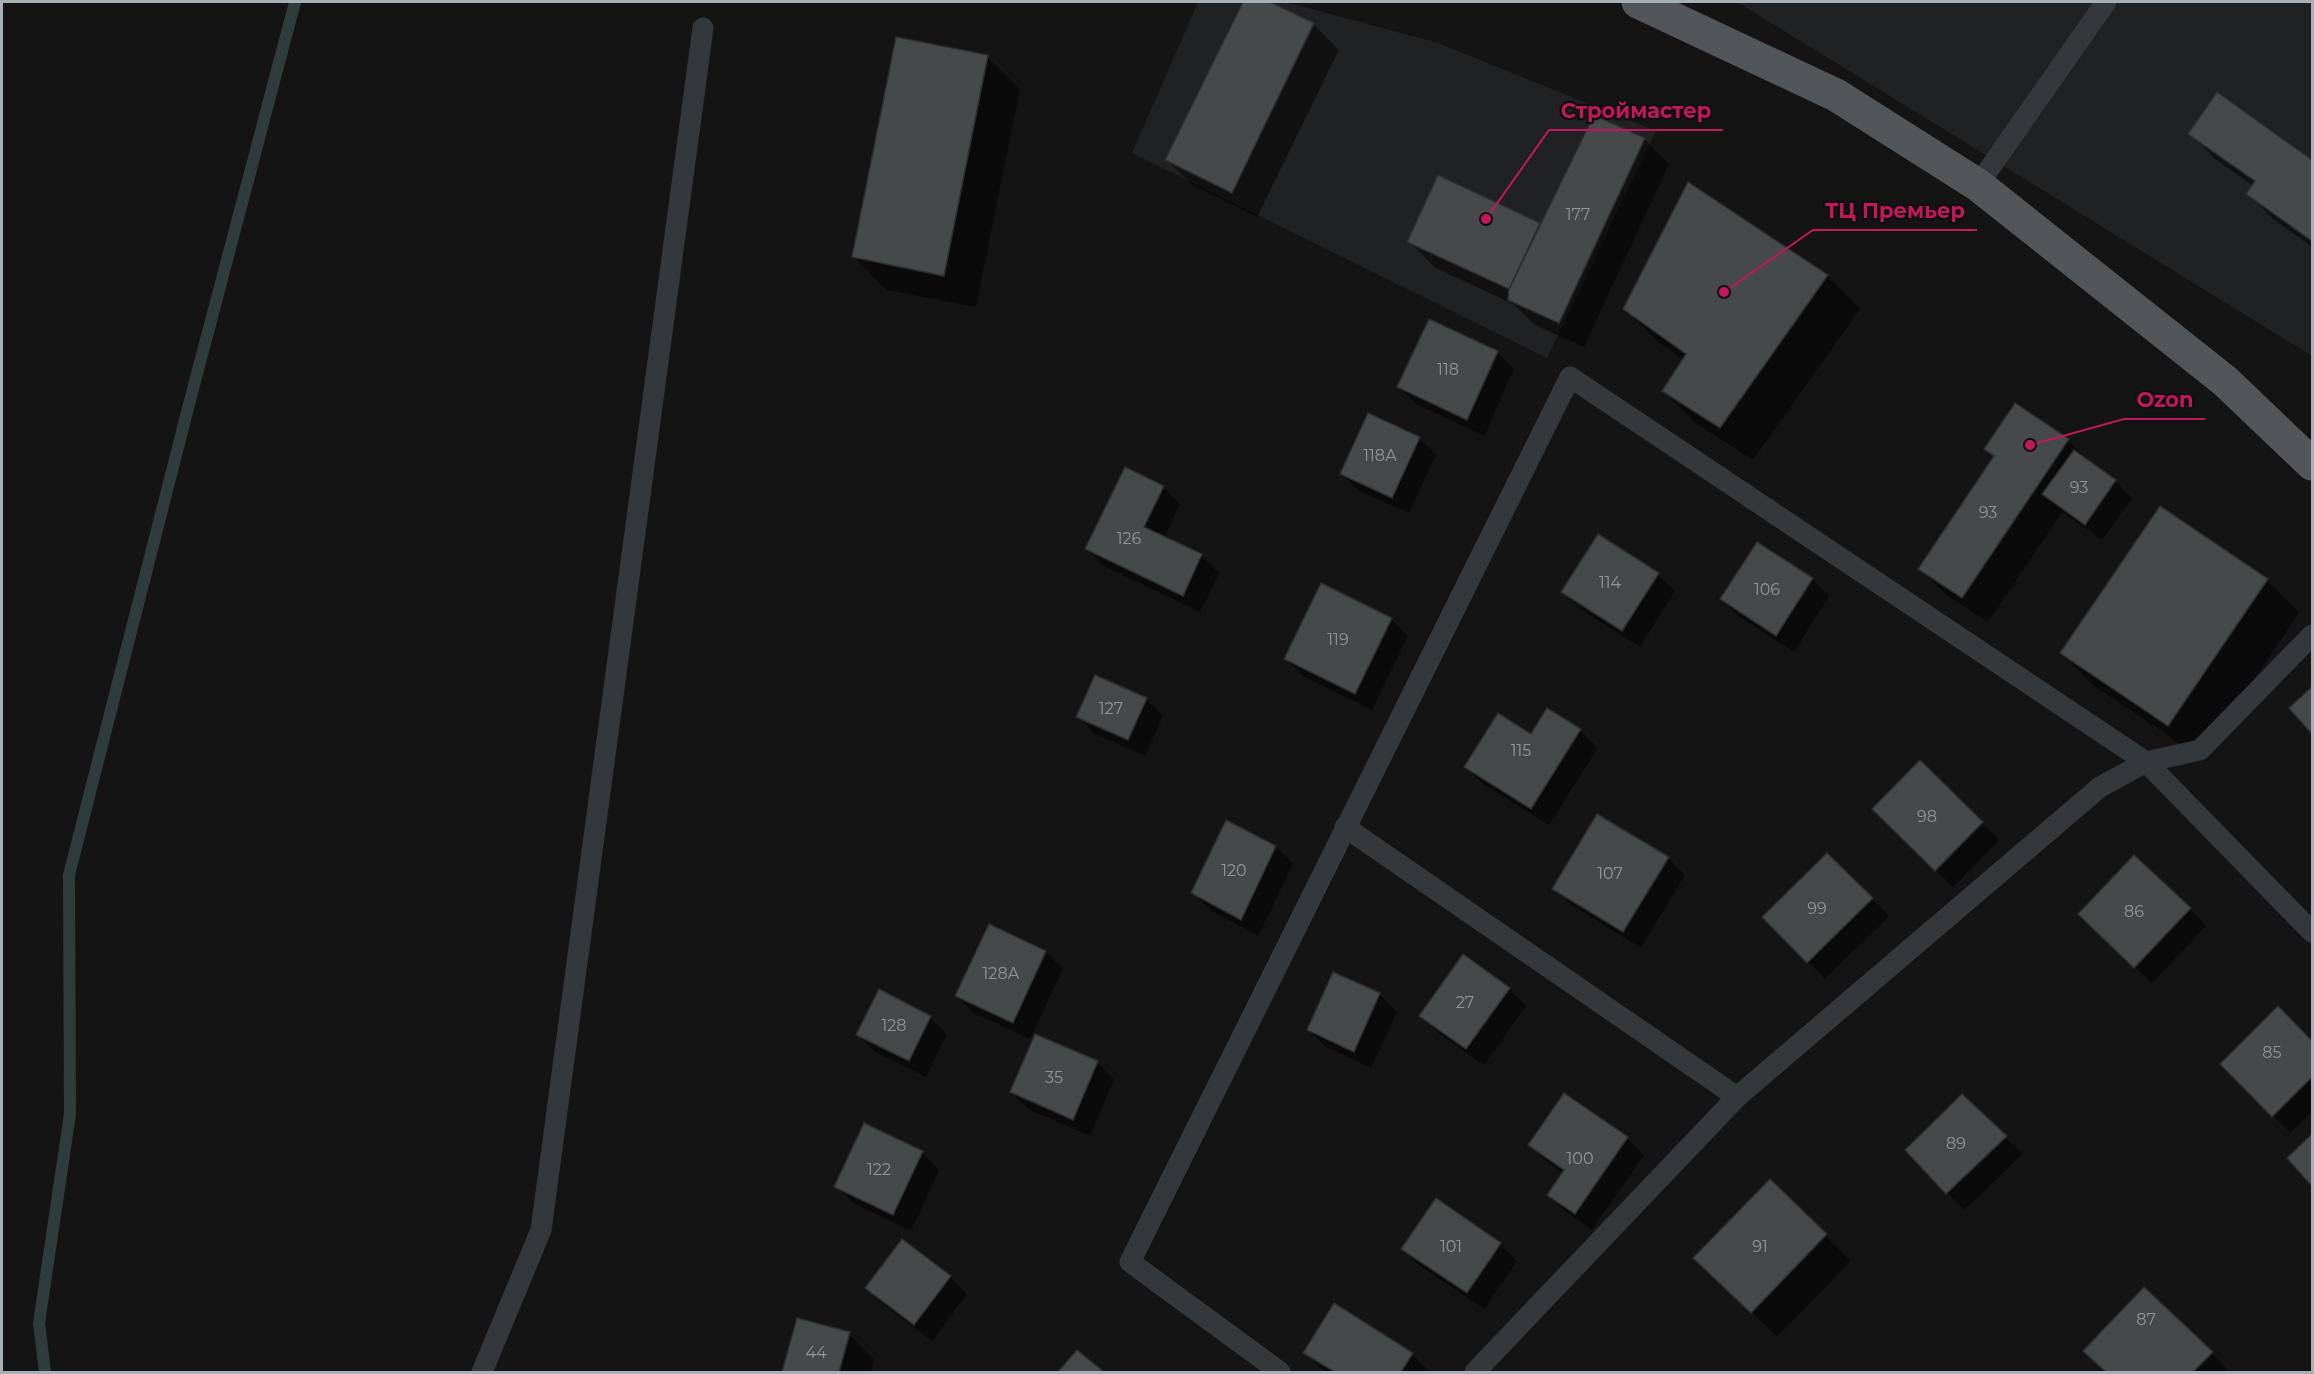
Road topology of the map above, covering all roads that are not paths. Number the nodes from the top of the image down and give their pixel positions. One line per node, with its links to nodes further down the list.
1 (1638, 2): 4 (main road)
2 (2106, 2): 4 (lane)
3 (703, 28): 11 (lane)
4 (1978, 185): 5 (main road)
5 (2313, 464)
6 (2313, 635): 7 (lane)
7 (2146, 762): 8 (lane); 9 (lane); 10 (lane)
8 (1345, 827): 10 (lane); 12 (lane)
9 (2313, 932)
10 (1737, 1097): 13 (lane)
11 (482, 1372)
12 (1280, 1372)
13 (1475, 1372)

